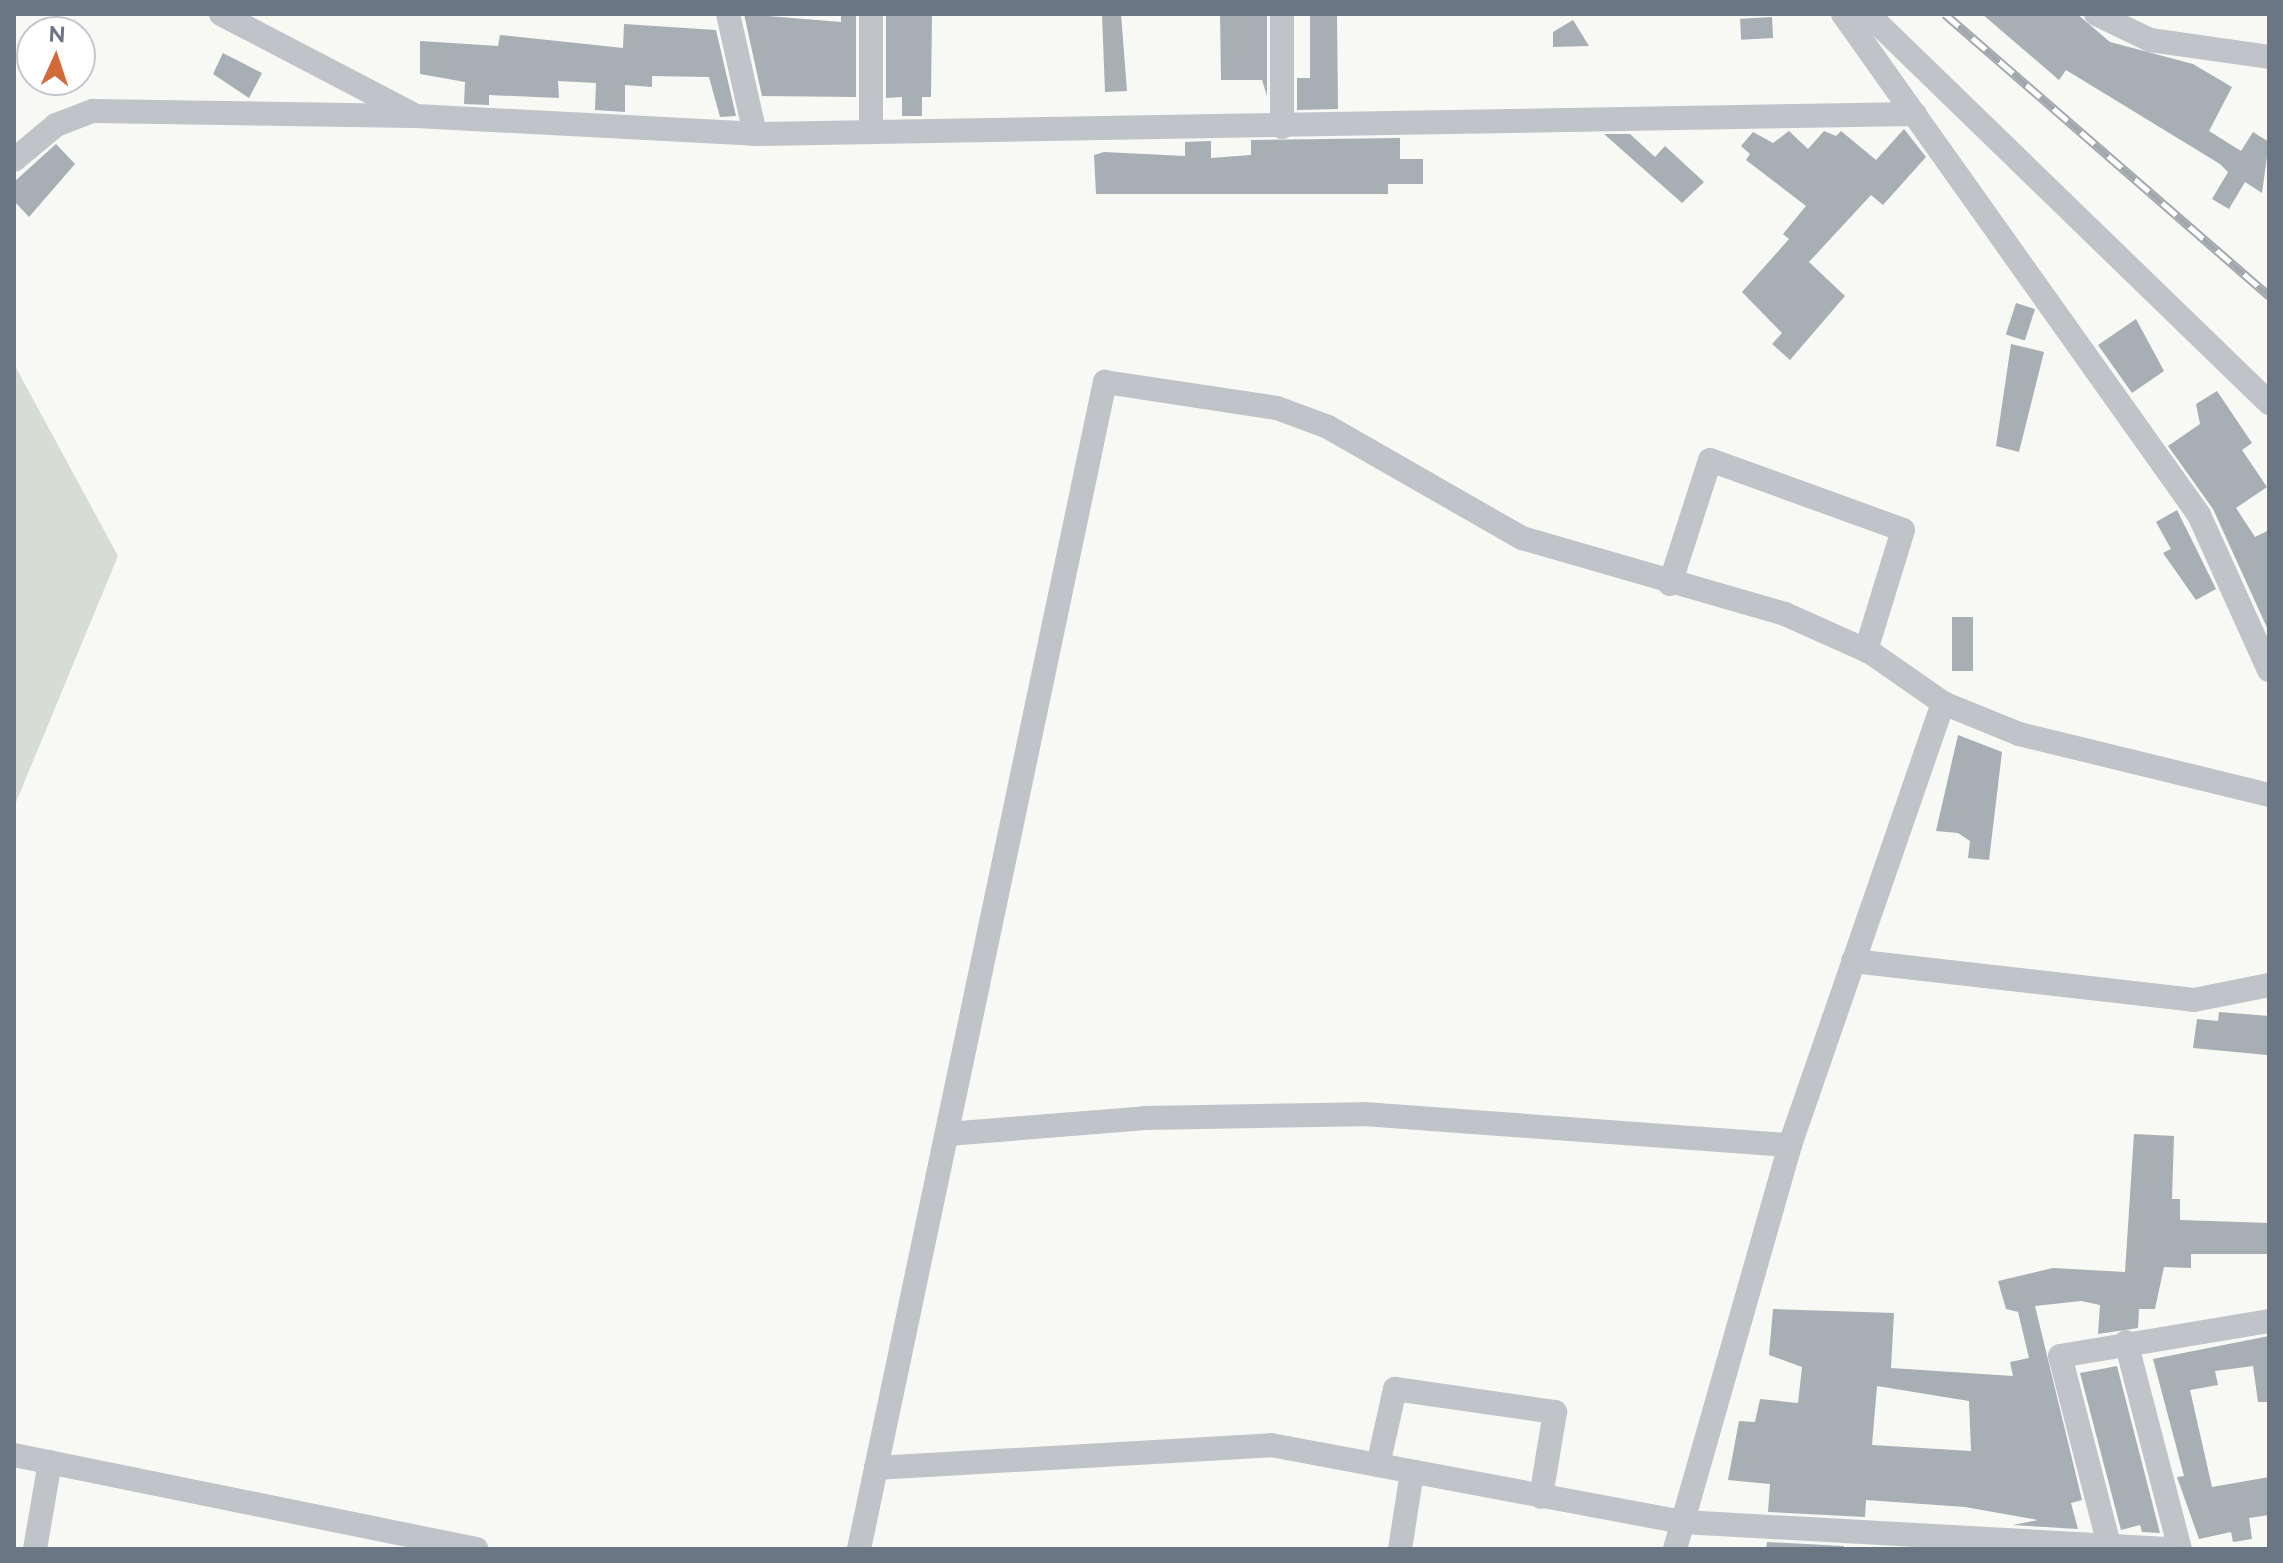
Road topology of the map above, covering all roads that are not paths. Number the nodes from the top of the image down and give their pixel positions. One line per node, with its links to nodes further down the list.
1 (221, 14): 10 (street)
2 (728, 14): 13 (street)
3 (871, 14): 12 (street)
4 (1282, 14): 11 (street)
5 (1843, 14): 9 (street)
6 (1868, 14): 15 (street)
7 (2096, 14): 8 (street)
8 (2269, 57)
9 (1915, 114): 11 (street); 18 (street)
10 (416, 116): 13 (street); 14 (street)
11 (1282, 127): 12 (street)
12 (871, 132): 13 (street)
13 (755, 134)
14 (14, 160)
15 (2269, 403)
16 (1670, 584): 17 (street); 17 (street); 23 (street)
17 (1866, 650): 19 (street)
18 (2269, 670)
19 (1943, 703): 20 (street); 21 (street)
20 (2269, 795)
21 (1853, 961): 22 (street); 24 (street)
22 (2269, 985)
23 (948, 1134): 24 (street); 30 (street)
24 (1790, 1145): 33 (street)
25 (2269, 1321): 26 (street)
26 (2126, 1342): 35 (street); 42 (street)
27 (14, 1455): 28 (street)
28 (50, 1462): 36 (street); 37 (street)
29 (1378, 1465): 30 (street); 31 (street); 32 (street)
30 (876, 1468): 38 (street)
31 (1412, 1472): 32 (street); 39 (street)
32 (1541, 1497): 33 (street)
33 (1683, 1522): 34 (street); 40 (street)
34 (1964, 1543): 35 (street)
35 (2109, 1545): 41 (street)
36 (35, 1549)
37 (477, 1549)
38 (859, 1549)
39 (1400, 1549)
40 (1675, 1549)
41 (2171, 1549)
42 (2180, 1549)

